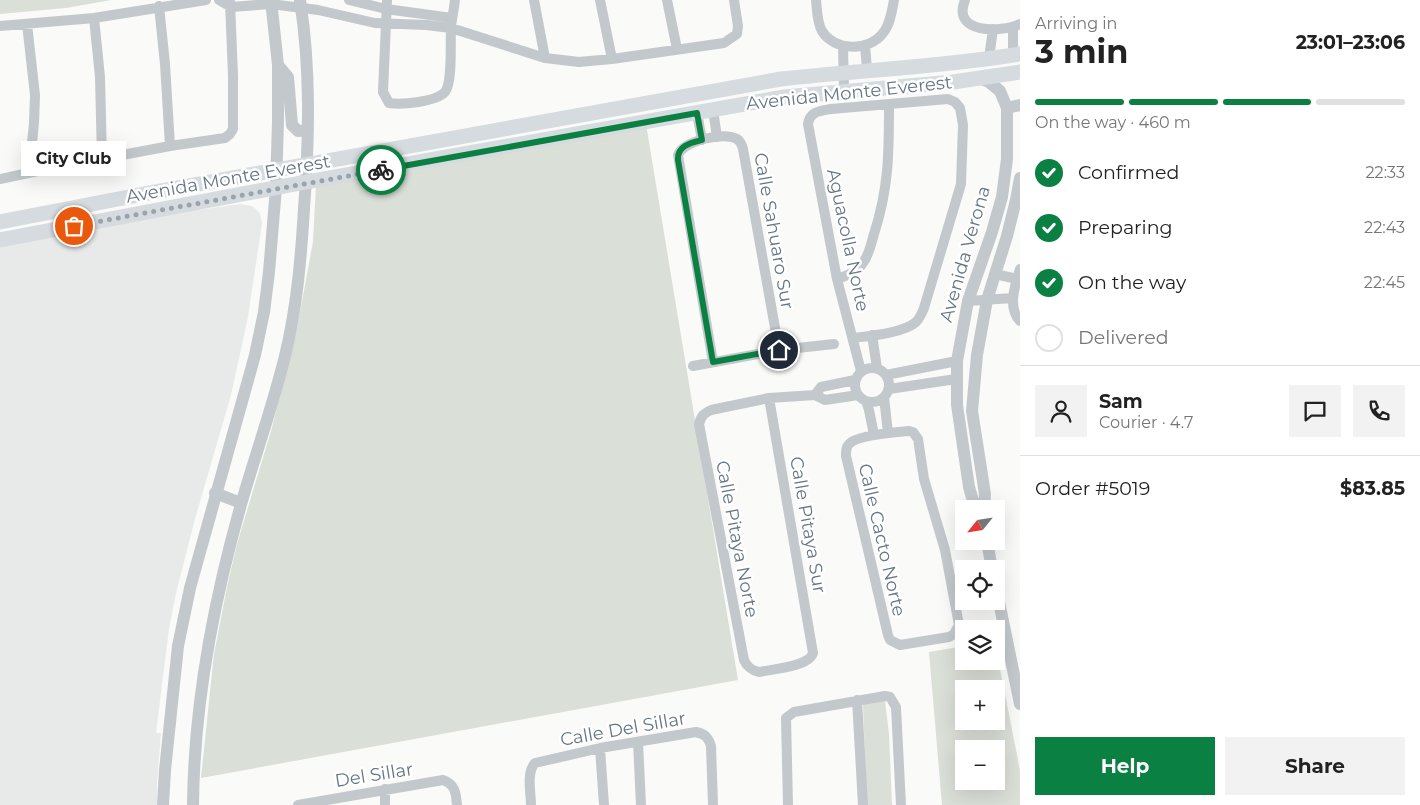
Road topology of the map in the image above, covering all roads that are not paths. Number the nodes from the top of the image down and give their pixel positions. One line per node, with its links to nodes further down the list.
1 (206, 0): 16 (street)
2 (219, 0): 14 (street)
3 (350, 0): 15 (street)
4 (455, 0): 18 (street)
5 (534, 0): 28 (street)
6 (600, 0): 30 (street)
7 (667, 0): 26 (street)
8 (734, 0): 26 (street)
9 (816, 0): 25 (street)
10 (894, 0): 24 (street)
11 (965, 0): 23 (street)
12 (271, 2): 13 (street); 14 (street); 32 (street)
13 (301, 3): 20 (street); 45 (street)
14 (230, 4): 47 (street)
15 (387, 4): 18 (street); 20 (street)
16 (159, 6): 17 (street); 47 (street)
17 (94, 18): 19 (street); 48 (street)
18 (452, 23): 20 (street); 20 (street); 28 (street)
19 (28, 24): 22 (street); 53 (street)
20 (385, 24)
21 (1016, 25): 23 (street); 27 (street)
22 (0, 26)
23 (997, 29): 29 (street)
24 (865, 45): 25 (street); 33 (street)
25 (843, 46): 34 (street)
26 (677, 50): 30 (street)
27 (1016, 55): 29 (main road, Avenida Monte Everest)
28 (545, 58): 30 (street)
29 (989, 58): 31 (main road, Avenida Monte Everest)
30 (612, 59)
31 (930, 65): 33 (main road, Avenida Monte Everest); 37 (main road)
32 (278, 66): 45 (street); 52 (street)
33 (868, 70): 34 (main road, Avenida Monte Everest)
34 (844, 72): 38 (street); 39 (main road, Avenida Monte Everest)
35 (1020, 72): 36 (main road, Avenida Monte Everest)
36 (979, 78): 37 (main road, Avenida Monte Everest); 42 (street, Avenida Verona)
37 (931, 84): 38 (main road, Avenida Monte Everest)
38 (844, 90): 43 (main road, Avenida Monte Everest)
39 (695, 95): 44 (main road); 50 (main road, Avenida Monte Everest)
40 (888, 104): 63 (street); 63 (street, Aguacolla Norte); 68 (street)
41 (1020, 105): 42 (street)
42 (1007, 108): 66 (street, Avenida Verona)
43 (713, 110): 44 (main road, Avenida Monte Everest); 46 (street)
44 (697, 113): 46 (street); 56 (main road, Avenida Monte Everest)
45 (308, 130): 50 (street)
46 (709, 138): 71 (street, Calle Sahuaro Sur); 73 (street)
47 (170, 146): 48 (street)
48 (102, 159): 49 (street)
49 (85, 162)
50 (307, 165): 52 (main road, Avenida Monte Everest); 56 (street)
51 (48, 169): 53 (street)
52 (277, 170): 57 (street); 58 (main road, Avenida Monte Everest)
53 (29, 174): 55 (street)
54 (1020, 178): 61 (street, Avenida Verona)
55 (0, 179)
56 (306, 182): 57 (main road, Avenida Monte Everest); 88 (street)
57 (276, 188): 59 (main road, Avenida Monte Everest); 85 (street)
58 (6, 220): 59 (main road)
59 (16, 237): 60 (main road, Avenida Monte Everest)
60 (0, 240)
61 (995, 274): 62 (street); 65 (street, Avenida Verona)
62 (1018, 274): 64 (street)
63 (837, 279): 69 (street, Aguacolla Norte)
64 (1013, 298): 65 (street); 67 (street)
65 (987, 300): 66 (street); 87 (street, Avenida Verona)
66 (968, 301): 72 (street, Avenida Verona)
67 (1020, 321)
68 (872, 335): 69 (street); 76 (street)
69 (853, 338): 75 (street, Aguacolla Norte)
70 (834, 344): 71 (street)
71 (779, 350): 73 (street)
72 (957, 360): 76 (street); 77 (street, Avenida Verona)
73 (713, 362): 74 (street)
74 (693, 366)
75 (862, 371): 76 (street); 78 (street)
76 (882, 371): 79 (street)
77 (956, 379): 79 (street); 86 (street, Avenida Verona)
78 (855, 380): 80 (street); 82 (street)
79 (886, 393): 82 (street); 83 (street)
80 (815, 395): 81 (street); 82 (street)
81 (769, 398): 90 (street, Calle Pitaya Sur); 90 (street, Calle Pitaya Norte)
82 (862, 398): 84 (street, Calle Cacto Norte)
83 (888, 433): 84 (street); 84 (street, Calle Cacto Norte)
84 (874, 435)
85 (215, 494): 88 (street); 97 (street)
86 (972, 500)
87 (985, 500)
88 (241, 503): 98 (street)
89 (1001, 610): 92 (street)
90 (752, 670)
91 (857, 700): 106 (street); 107 (street); 108 (street)
92 (1020, 704)
93 (638, 742): 94 (street, Calle Del Sillar); 104 (street); 105 (street, Calle Del Sillar)
94 (600, 748): 102 (street, Calle Del Sillar); 103 (street)
95 (385, 789): 96 (street, Del Sillar); 100 (street); 101 (street, Del Sillar)
96 (346, 800): 99 (street, Del Sillar)
97 (163, 805)
98 (193, 805)
99 (298, 805)
100 (385, 805)
101 (457, 805)
102 (531, 805)
103 (604, 805)
104 (641, 805)
105 (713, 805)
106 (788, 805)
107 (863, 805)
108 (901, 805)

